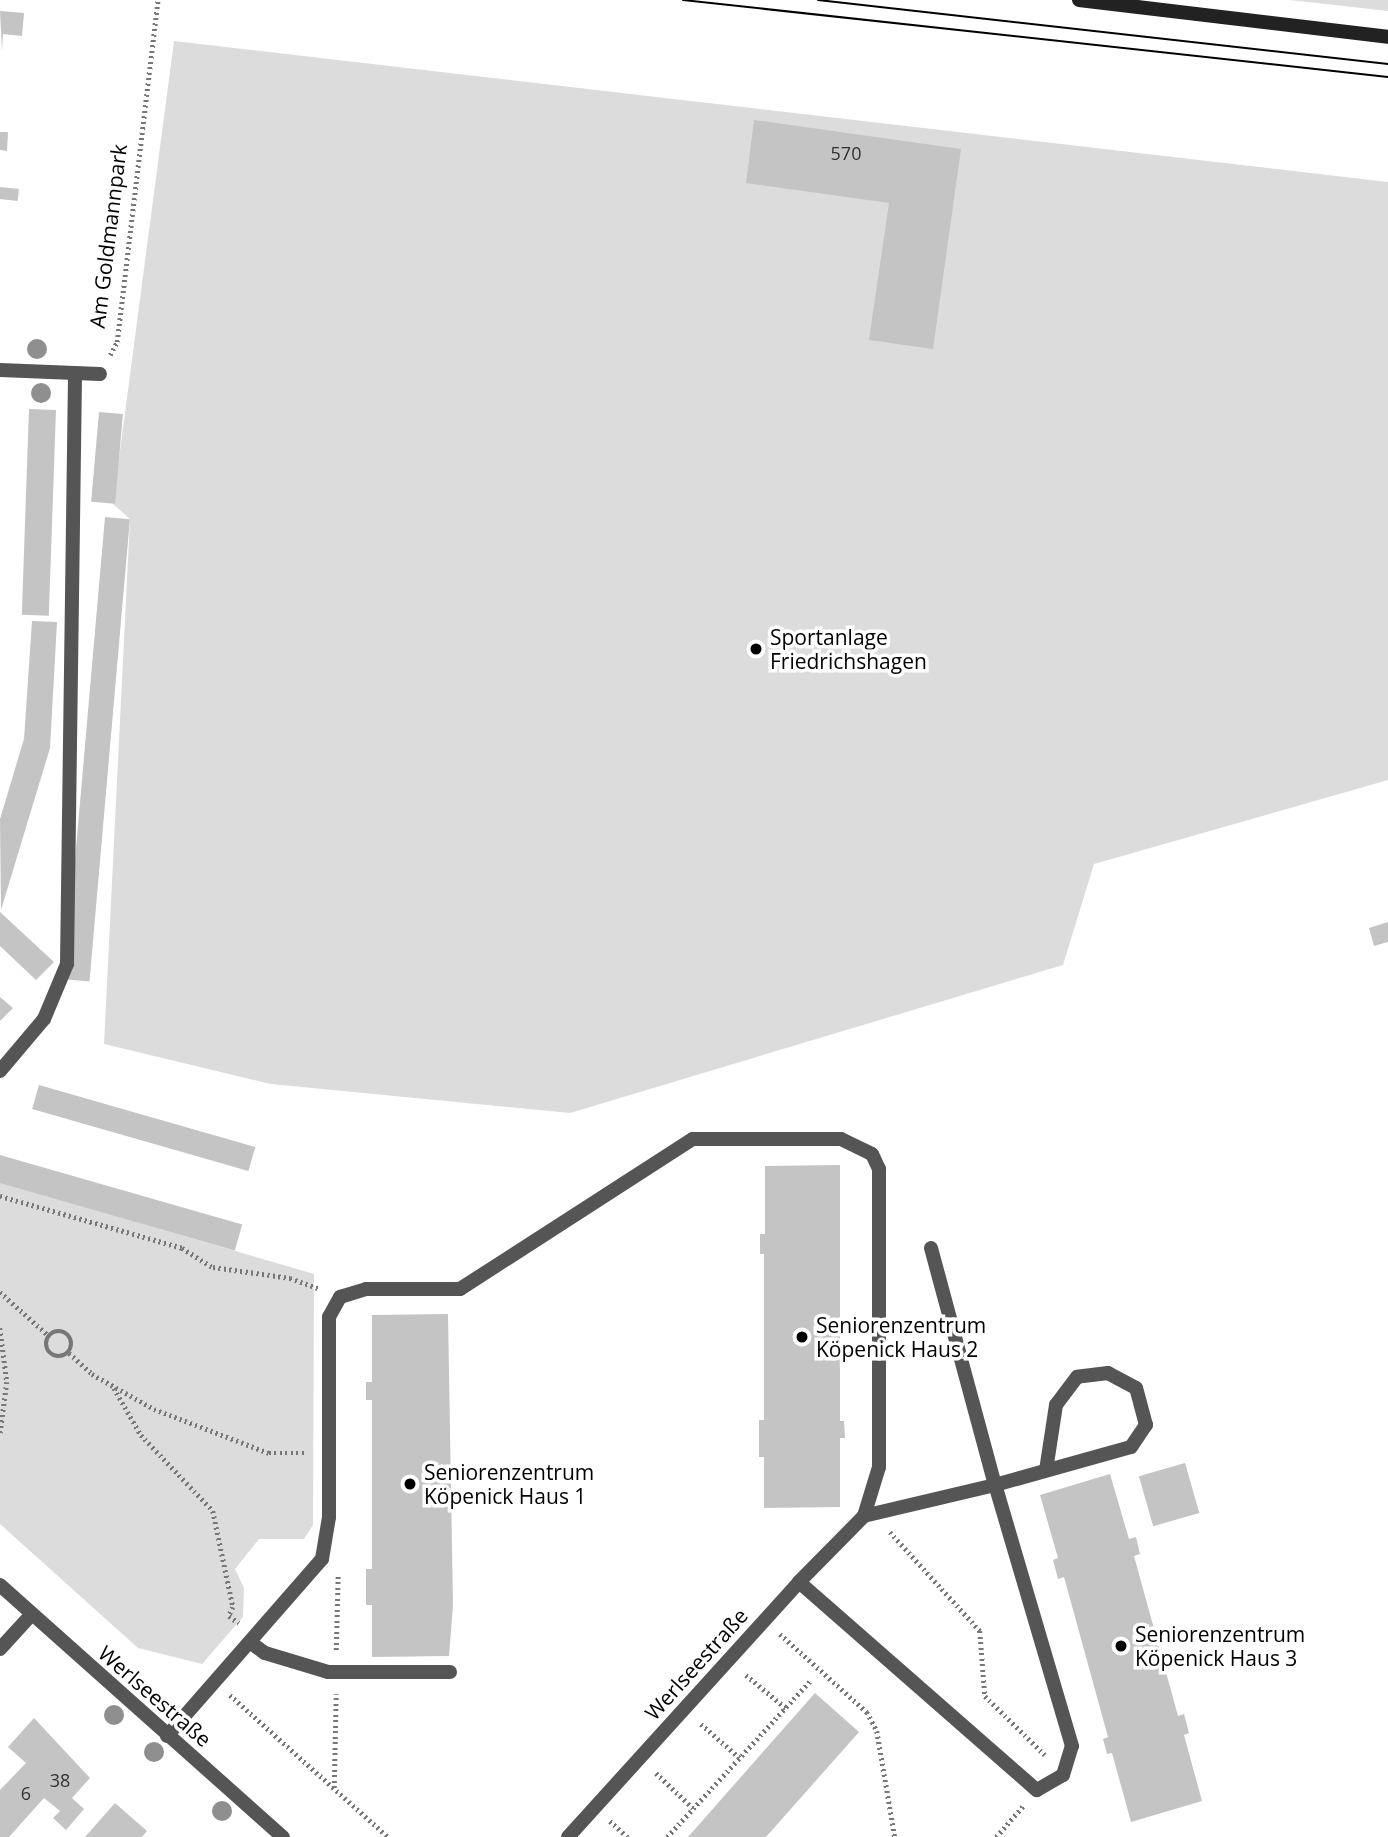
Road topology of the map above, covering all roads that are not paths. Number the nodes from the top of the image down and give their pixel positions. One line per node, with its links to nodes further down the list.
1 (1079, 0): 2 (main road)
2 (1388, 37)
3 (0, 369): 4 (street)
4 (75, 374): 5 (street); 6 (street)
5 (100, 374)
6 (0, 1071)
7 (931, 1248): 9 (street)
8 (1046, 1470): 8 (street); 9 (street)
9 (995, 1485): 10 (street); 11 (street)
10 (864, 1516): 11 (street, Werlseestraße); 14 (street)
11 (799, 1582): 19 (street, Werlseestraße)
12 (0, 1585): 13 (street, Werlseestraße)
13 (31, 1615): 15 (street); 17 (street, Werlseestraße)
14 (253, 1640): 16 (street); 17 (street)
15 (0, 1649)
16 (450, 1672)
17 (167, 1736): 18 (street, Werlseestraße)
18 (283, 1837)
19 (568, 1837)

